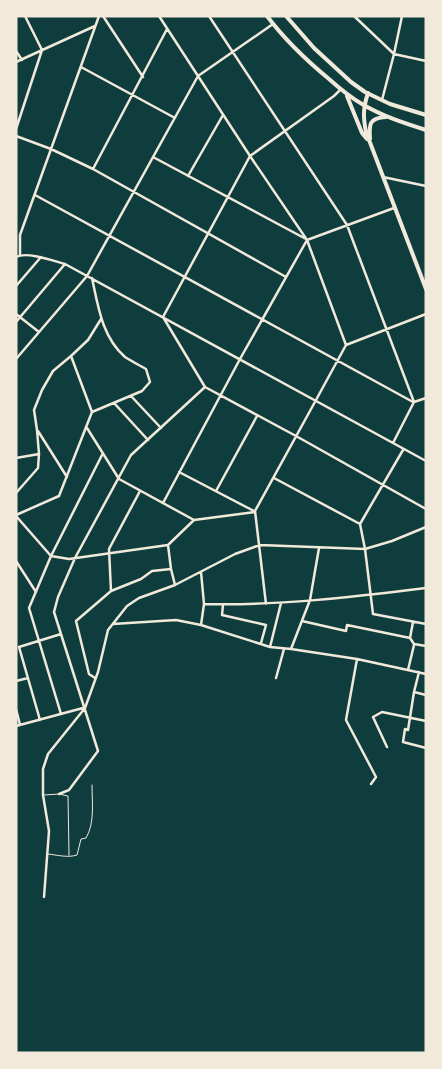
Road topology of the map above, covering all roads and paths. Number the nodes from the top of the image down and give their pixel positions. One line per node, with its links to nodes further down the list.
1 (25, 16): 13 (street)
2 (99, 16): 11 (street)
3 (103, 16): 22 (street)
4 (159, 16): 12 (street)
5 (209, 16): 15 (street)
6 (267, 16): 10 (main road)
7 (286, 16): 25 (main road)
8 (354, 16): 16 (street)
9 (402, 16): 16 (street)
10 (273, 24): 15 (street); 23 (main road)
11 (96, 26): 13 (street); 20 (street)
12 (167, 29): 21 (street); 22 (street)
13 (42, 50): 17 (street); 32 (street)
14 (16, 51): 17 (street)
15 (233, 52): 21 (street); 34 (street)
16 (394, 54): 18 (street); 26 (street)
17 (22, 60): 19 (street)
18 (426, 61)
19 (16, 62)
20 (81, 67): 24 (street); 37 (street)
21 (198, 76): 28 (street); 30 (street)
22 (143, 77): 24 (street)
23 (343, 91): 27 (main road); 34 (street); 36 (main road)
24 (133, 94): 30 (street); 40 (street)
25 (368, 94): 26 (main road); 27 (main road)
26 (382, 101): 29 (main road)
27 (364, 105): 31 (main road); 36 (main road)
28 (223, 115): 38 (street); 41 (street)
29 (426, 115)
30 (175, 118): 39 (street)
31 (390, 118): 33 (main road); 36 (main road)
32 (16, 130)
33 (426, 130)
34 (284, 131): 38 (street); 48 (street)
35 (16, 136): 37 (street)
36 (370, 143): 42 (main road)
37 (51, 149): 40 (street); 45 (street)
38 (250, 156): 46 (street); 53 (street)
39 (153, 157): 41 (street); 44 (street)
40 (93, 169): 44 (street)
41 (188, 176): 46 (street)
42 (383, 177): 43 (street); 47 (main road)
43 (426, 186)
44 (133, 192): 50 (street); 52 (street)
45 (35, 195): 51 (street); 52 (street)
46 (228, 198): 50 (street); 53 (street)
47 (394, 208): 48 (street); 63 (main road)
48 (347, 225): 53 (street); 71 (street)
49 (16, 233): 51 (street)
50 (208, 234): 59 (street); 60 (street)
51 (20, 235): 54 (street)
52 (109, 236): 58 (street); 59 (street)
53 (307, 240): 60 (street); 73 (street)
54 (20, 255): 55 (street); 56 (street)
55 (16, 257)
56 (41, 257): 57 (street); 62 (street)
57 (66, 264): 58 (street); 66 (street)
58 (88, 276): 61 (street); 72 (street)
59 (185, 277): 67 (street); 69 (street)
60 (286, 277): 69 (street)
61 (92, 278): 67 (street); 68 (street)
62 (16, 286)
63 (426, 289)
64 (16, 314): 66 (street)
65 (426, 314): 71 (street)
66 (20, 317): 70 (street); 72 (street)
67 (163, 317): 76 (street); 78 (street)
68 (101, 319): 74 (street); 80 (street)
69 (262, 319): 76 (street); 77 (street)
70 (16, 322)
71 (386, 329): 73 (street); 83 (street)
72 (39, 332): 75 (street)
73 (346, 345): 77 (street)
74 (71, 356): 85 (street); 89 (street)
75 (16, 359)
76 (240, 359): 79 (street); 82 (street)
77 (338, 360): 82 (street); 83 (street)
78 (205, 387): 79 (street); 88 (street)
79 (220, 395): 86 (street); 98 (street)
80 (131, 396): 84 (street); 88 (street)
81 (426, 398): 83 (street)
82 (316, 400): 90 (street); 92 (street)
83 (414, 402): 92 (street)
84 (114, 403): 85 (street); 91 (street)
85 (92, 412): 87 (street)
86 (258, 415): 90 (street); 104 (street)
87 (86, 427): 94 (street); 99 (street)
88 (161, 428): 91 (street)
89 (37, 430): 95 (street); 99 (street)
90 (296, 436): 100 (street); 102 (street)
91 (148, 440): 101 (street)
92 (393, 442): 93 (street)
93 (404, 449): 97 (street); 102 (street)
94 (103, 453): 101 (street); 118 (street)
95 (39, 454): 96 (street); 105 (street)
96 (16, 458)
97 (426, 461)
98 (179, 472): 104 (street); 106 (street)
99 (67, 477): 109 (street)
100 (274, 478): 108 (street); 111 (street)
101 (119, 479): 103 (street); 119 (street)
102 (383, 484): 107 (street); 111 (street)
103 (140, 490): 106 (street); 117 (street)
104 (216, 491): 108 (street)
105 (16, 493)
106 (162, 503): 110 (street)
107 (426, 509)
108 (255, 511): 110 (street); 114 (street)
109 (16, 516): 118 (street)
110 (194, 520): 113 (street)
111 (360, 524): 116 (street)
112 (426, 527): 116 (street)
113 (168, 545): 117 (street); 121 (street)
114 (260, 545): 115 (street); 122 (street); 131 (street)
115 (319, 548): 116 (street); 128 (street)
116 (365, 549): 127 (street)
117 (108, 554): 119 (street); 125 (street)
118 (51, 556): 119 (street); 126 (street)
119 (75, 558): 138 (street)
120 (16, 561): 126 (street)
121 (171, 569): 123 (street); 125 (street)
122 (201, 572): 123 (street); 130 (street)
123 (175, 585): 135 (street)
124 (426, 588): 127 (street)
125 (111, 590): 152 (street)
126 (36, 592): 140 (street)
127 (370, 595): 128 (street); 134 (street)
128 (310, 600): 129 (street); 133 (street)
129 (281, 603): 131 (street); 144 (street)
130 (204, 604): 132 (street); 137 (street)
131 (266, 604): 132 (street)
132 (223, 605): 141 (street)
133 (302, 621): 139 (street); 146 (street)
134 (413, 622): 136 (street); 139 (street)
135 (112, 624): 137 (street); 152 (street)
136 (426, 624)
137 (201, 625): 141 (street)
138 (61, 634): 140 (street); 157 (street)
139 (410, 638): 142 (street)
140 (39, 641): 151 (street); 159 (street)
141 (261, 644): 144 (street)
142 (414, 644): 143 (street); 148 (street)
143 (426, 646)
144 (270, 647): 145 (street)
145 (284, 649): 146 (street); 153 (street)
146 (291, 649): 147 (street)
147 (357, 659): 148 (street); 167 (street)
148 (408, 670): 149 (street)
149 (419, 672): 150 (street); 155 (street)
150 (426, 674)
151 (28, 678): 154 (street); 161 (street)
152 (96, 678): 157 (street)
153 (276, 678)
154 (16, 681)
155 (414, 692): 156 (street); 160 (street)
156 (426, 695)
157 (84, 708): 159 (street); 169 (street); 170 (street)
158 (16, 709): 163 (street)
159 (61, 714): 161 (street)
160 (410, 718): 162 (street); 165 (street); 166 (street)
161 (40, 720): 163 (street)
162 (426, 721)
163 (20, 725): 164 (street)
164 (16, 726)
165 (387, 747)
166 (426, 748)
167 (371, 784)
168 (92, 785): 172 (lane)
169 (59, 794): 170 (lane); 172 (lane)
170 (43, 796): 171 (street)
171 (47, 854): 172 (lane); 173 (street)
172 (69, 856)
173 (44, 896)

